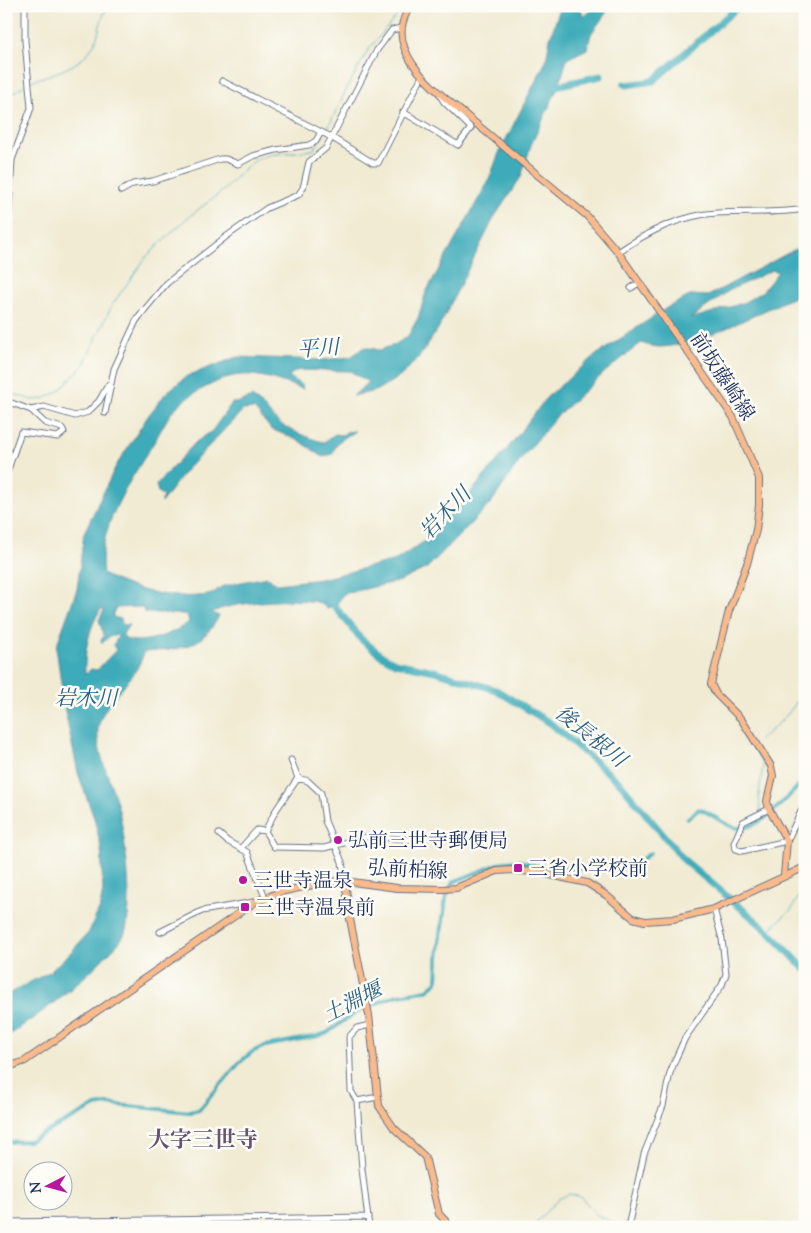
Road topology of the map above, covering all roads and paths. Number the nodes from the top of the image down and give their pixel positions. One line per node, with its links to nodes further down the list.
1 (25, 6): 14 (street)
2 (399, 6): 4 (main road)
3 (412, 6): 4 (street)
4 (407, 12): 5 (main road)
5 (401, 28): 6 (main road, 前坂藤崎線); 10 (street)
6 (422, 76): 8 (main road, 前坂藤崎線); 9 (street)
7 (222, 81): 10 (street)
8 (440, 95): 9 (street); 13 (main road, 前坂藤崎線)
9 (403, 112): 10 (street)
10 (325, 134): 11 (street); 17 (street)
11 (120, 190)
12 (805, 209): 13 (street)
13 (618, 252): 15 (main road, 前坂藤崎線)
14 (6, 261)
15 (639, 283): 16 (street); 25 (main road, 前坂藤崎線)
16 (631, 288)
17 (111, 379): 19 (street); 20 (street)
18 (6, 401): 19 (street)
19 (31, 410): 21 (street)
20 (105, 413)
21 (6, 475)
22 (291, 760): 23 (street)
23 (298, 778): 26 (street); 30 (street)
24 (805, 803): 29 (street)
25 (771, 812): 29 (main road); 29 (street)
26 (265, 831): 30 (street); 31 (street)
27 (219, 834): 31 (street)
28 (421, 840): 30 (street)
29 (787, 841): 33 (main road)
30 (334, 846): 34 (street)
31 (240, 848): 35 (street)
32 (805, 867): 33 (main road, 弘前柏線)
33 (784, 875): 37 (main road, 弘前柏線)
34 (345, 881): 35 (main road, 弘前柏線); 37 (main road, 弘前柏線); 39 (main road)
35 (265, 897): 36 (main road, 弘前柏線)
36 (254, 902): 38 (street); 40 (main road, 弘前柏線)
37 (716, 908): 47 (street)
38 (160, 932)
39 (370, 1025): 41 (main road); 42 (street)
40 (6, 1068)
41 (378, 1097): 42 (street); 46 (main road)
42 (358, 1101): 43 (street)
43 (368, 1217): 44 (street); 45 (street)
44 (6, 1222)
45 (369, 1227)
46 (451, 1227)
47 (628, 1227)

